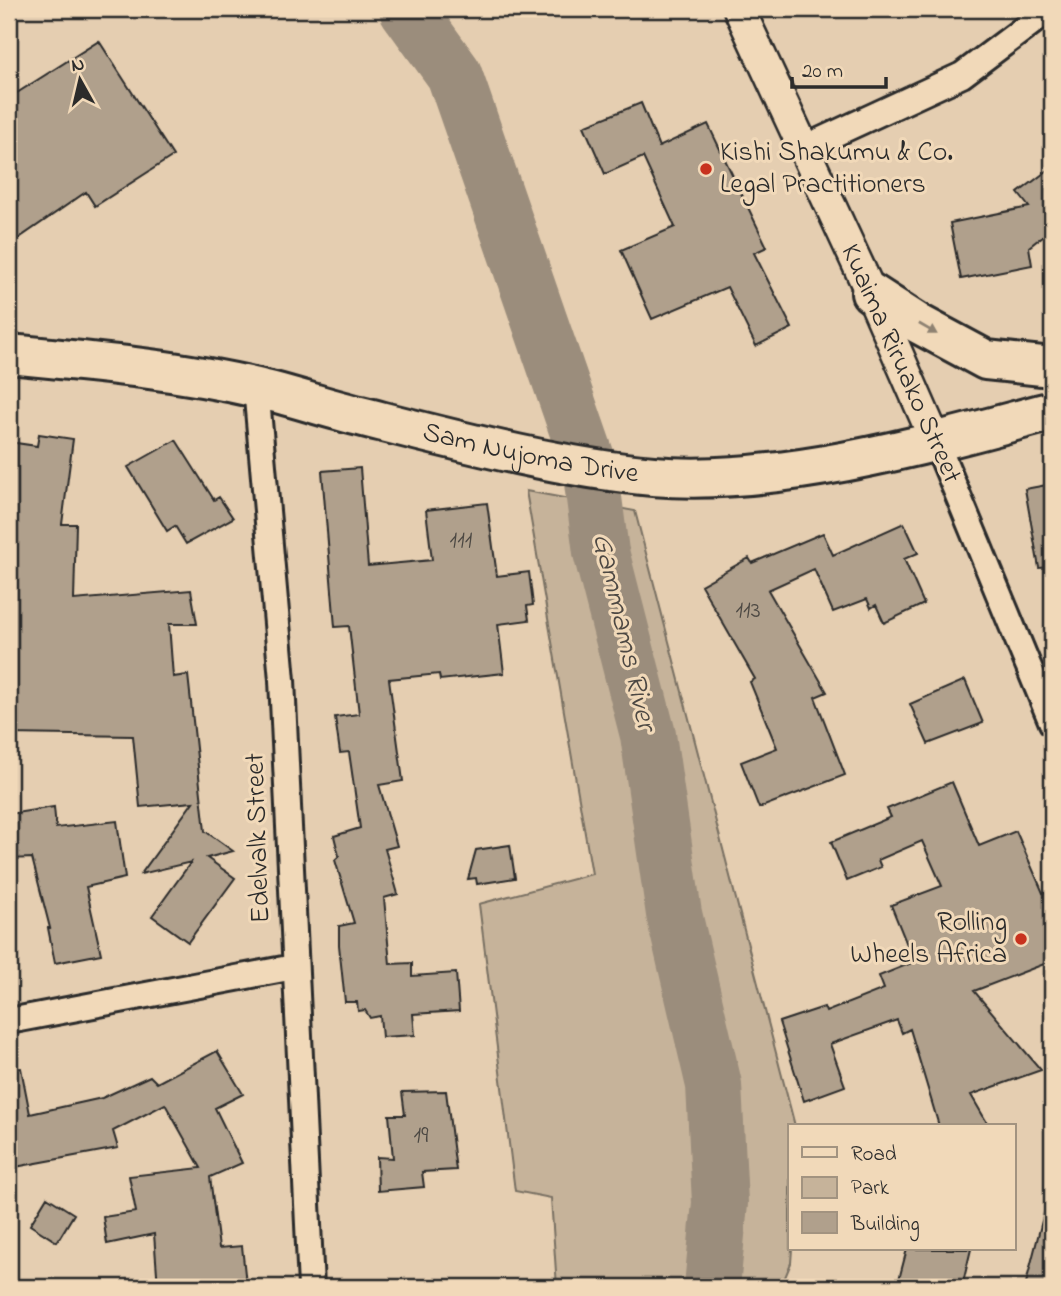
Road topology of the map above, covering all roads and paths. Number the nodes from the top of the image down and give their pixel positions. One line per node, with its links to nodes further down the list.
1 (739, 9): 3 (street, Kuaima Riruako Street)
2 (1050, 9): 3 (street)
3 (804, 148): 4 (street, Kuaima Riruako Street)
4 (871, 293): 6 (highway, one-way to 6); 9 (street, Kuaima Riruako Street)
5 (9, 354): 7 (highway, Sam Nujoma Drive)
6 (1052, 367)
7 (257, 387): 9 (highway, Sam Nujoma Drive); 11 (street, Edelvalk Street)
8 (1052, 411): 9 (highway, Sam Nujoma Drive)
9 (936, 442): 10 (street, Kuaima Riruako Street)
10 (1052, 723)
11 (294, 967): 12 (street); 13 (street, Edelvalk Street)
12 (9, 1021)
13 (312, 1287)

